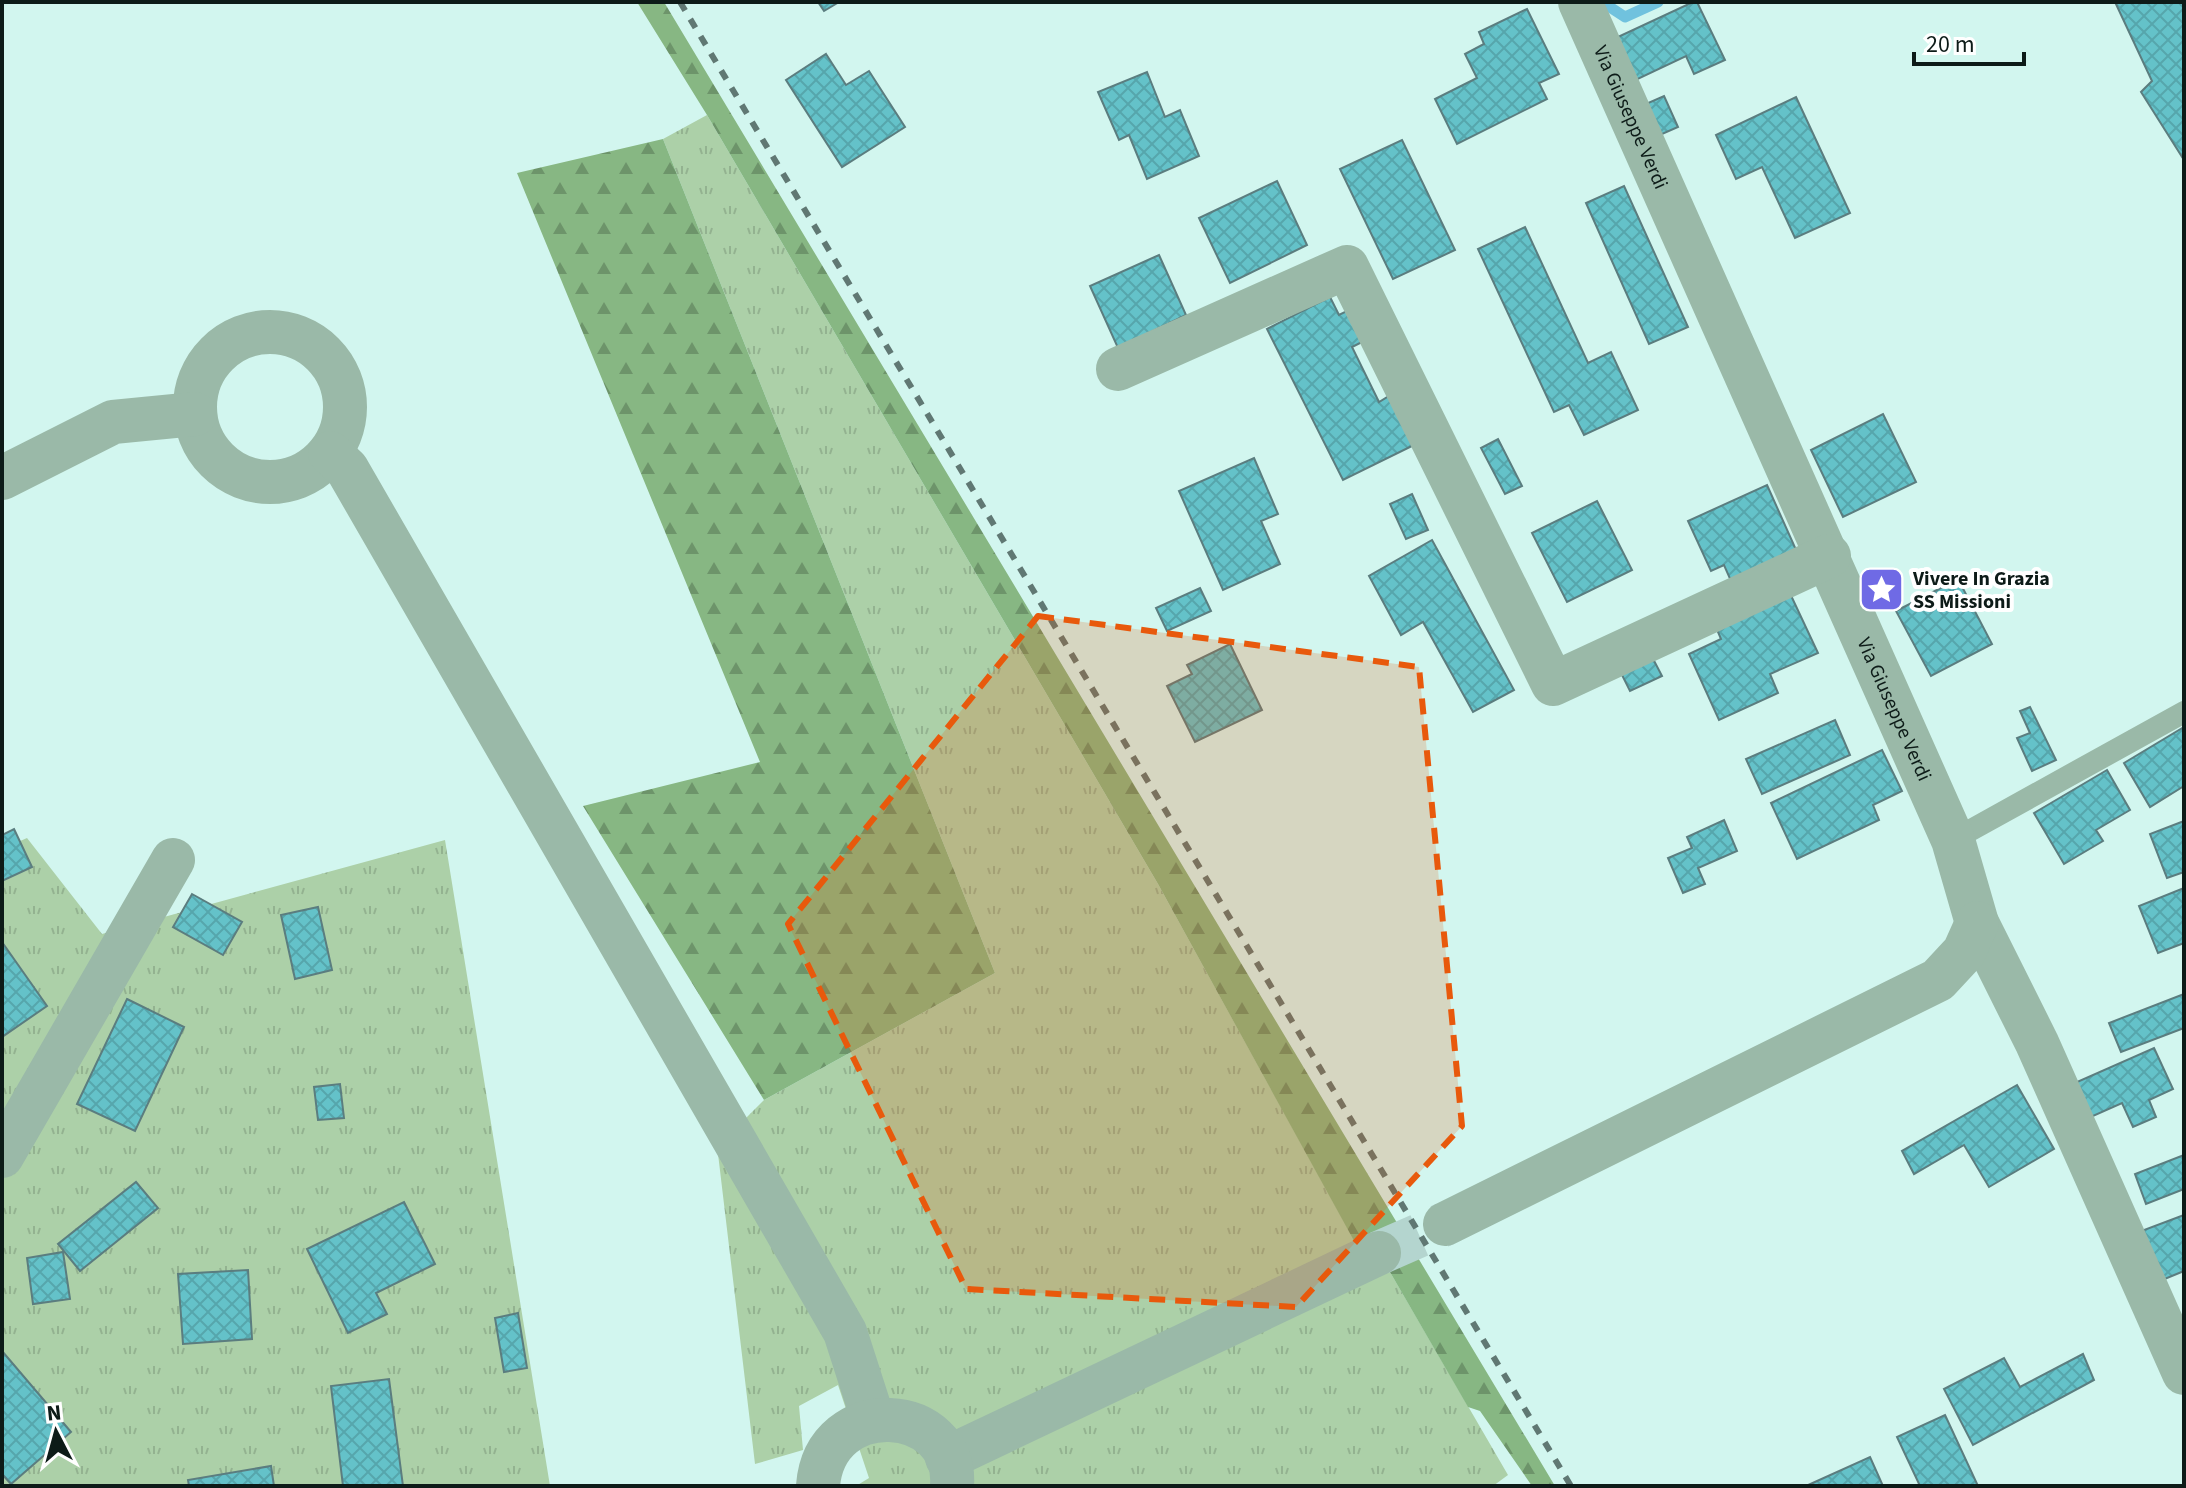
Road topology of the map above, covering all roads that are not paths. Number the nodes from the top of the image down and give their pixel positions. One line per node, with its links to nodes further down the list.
1 (1580, 2): 6 (street, Via Giuseppe Verdi)
2 (1118, 369): 6 (street)
3 (193, 430): 4 (street); 4 (street); 5 (street)
4 (325, 466): 15 (street)
5 (2, 478)
6 (1829, 556): 8 (street, Via Giuseppe Verdi)
7 (2184, 712): 8 (lane)
8 (1953, 840): 10 (street, Via Giuseppe Verdi)
9 (173, 860): 11 (street)
10 (1977, 923): 12 (street); 14 (street, Via Giuseppe Verdi)
11 (2, 1156)
12 (1445, 1224)
13 (1371, 1256): 16 (street)
14 (2184, 1373)
15 (873, 1419): 16 (street); 17 (street)
16 (950, 1472)
17 (818, 1486)

